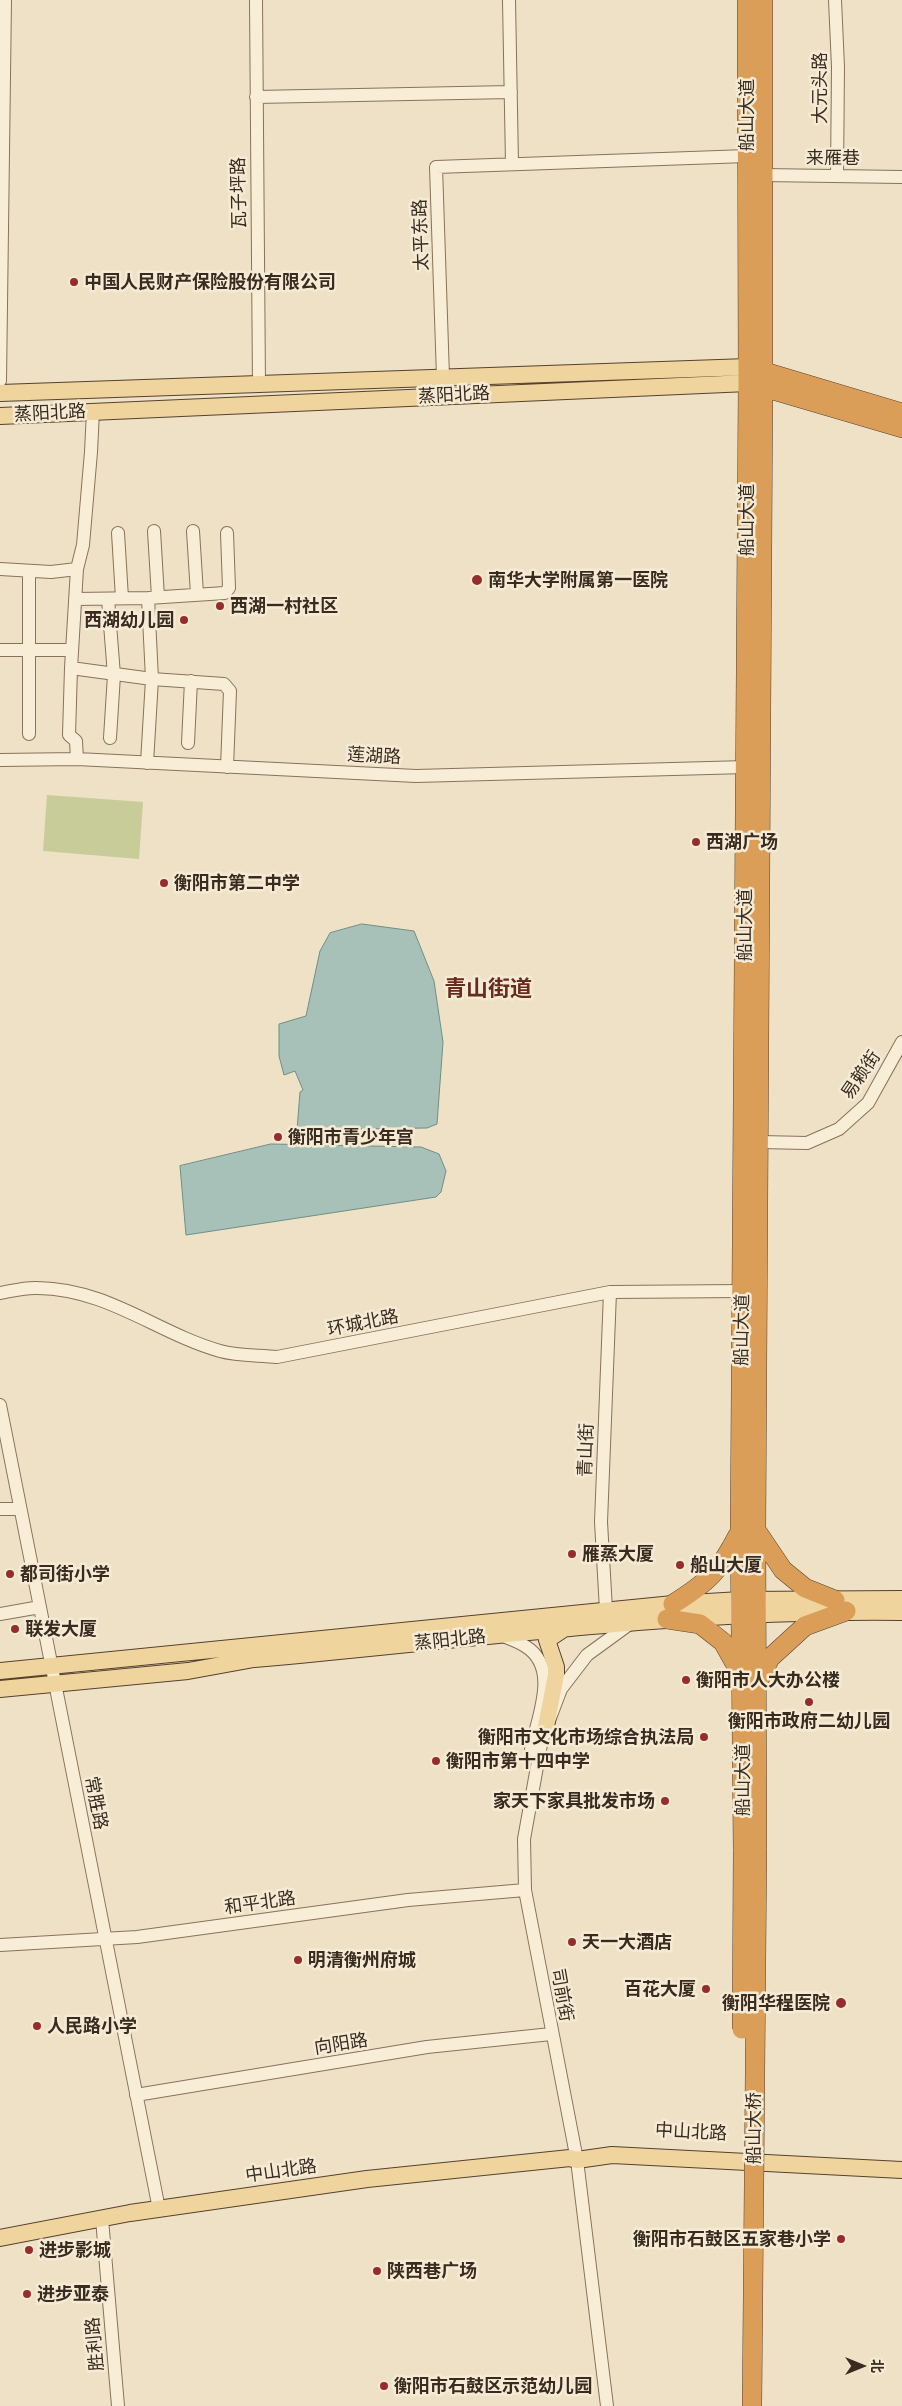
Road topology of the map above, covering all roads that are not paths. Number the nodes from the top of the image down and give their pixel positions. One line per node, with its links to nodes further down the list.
1 (5, 0): 16 (street)
2 (256, 0): 8 (street, 瓦子坪路)
3 (509, 0): 7 (street)
4 (747, 0): 9 (highway, 船山大道)
5 (763, 0): 11 (highway, 船山大道)
6 (835, 0): 12 (street, 大元头路)
7 (511, 92): 8 (street); 10 (street)
8 (256, 97): 17 (street, 瓦子坪路)
9 (747, 156): 10 (street, 太平东路); 15 (highway, 船山大道)
10 (512, 164): 14 (street, 太平东路)
11 (763, 175): 12 (street, 来雁巷); 15 (highway, 船山大道)
12 (838, 175): 13 (street, 来雁巷)
13 (902, 177)
14 (442, 377): 15 (main road, 蒸阳北路); 17 (main road, 蒸阳北路)
15 (756, 377): 19 (main road, 蒸阳北路); 20 (highway, 蒸阳北路); 22 (highway, 蒸阳北路); 49 (highway, 船山大道); 51 (highway, 船山大道)
16 (0, 381)
17 (259, 385): 18 (main road, 蒸阳北路)
18 (0, 393)
19 (92, 411): 21 (main road, 蒸阳北路); 28 (street)
20 (902, 413)
21 (0, 416)
22 (902, 428)
23 (154, 531): 33 (street)
24 (193, 531): 30 (street)
25 (118, 533): 32 (street)
26 (228, 533): 30 (street)
27 (0, 569): 29 (street)
28 (77, 569): 29 (street); 34 (street)
29 (30, 571): 36 (street)
30 (197, 594): 33 (street)
31 (108, 598): 32 (street); 34 (street); 39 (street)
32 (122, 598): 33 (street)
33 (153, 598): 40 (street)
34 (75, 599): 37 (street)
35 (0, 650): 36 (street)
36 (29, 650): 37 (street); 42 (street)
37 (72, 650): 38 (street)
38 (71, 668): 39 (street); 45 (street)
39 (114, 675): 40 (street); 43 (street)
40 (152, 679): 41 (street); 47 (street)
41 (191, 681): 44 (street); 48 (street)
42 (29, 734)
43 (110, 738)
44 (188, 743)
45 (77, 759): 46 (street, 莲湖路); 47 (street, 莲湖路)
46 (0, 760)
47 (147, 763): 48 (street, 莲湖路)
48 (227, 767): 49 (street, 莲湖路)
49 (746, 767): 52 (highway, 船山大道)
50 (902, 1042): 51 (street, 易赖街)
51 (760, 1142): 58 (highway, 船山大道)
52 (742, 1291): 53 (street, 环城北路); 58 (highway, 船山大道)
53 (610, 1292): 54 (street, 环城北路); 63 (street, 青山街)
54 (0, 1293)
55 (0, 1405): 57 (street, 常胜路)
56 (0, 1509): 57 (street)
57 (20, 1509): 61 (street, 常胜路)
58 (748, 1531): 60 (highway); 62 (highway, 船山大道); 64 (highway)
59 (902, 1599): 60 (main road, 蒸阳北路)
60 (841, 1605): 62 (main road, 蒸阳北路); 65 (main road, 蒸阳北路); 72 (highway)
61 (40, 1607): 66 (street); 70 (street, 常胜路)
62 (749, 1607): 64 (main road, 蒸阳北路); 72 (highway, 船山大道)
63 (606, 1610): 64 (main road, 蒸阳北路); 70 (main road, 蒸阳北路)
64 (670, 1611): 67 (main road, 蒸阳北路); 72 (highway)
65 (902, 1612)
66 (0, 1614)
67 (631, 1623): 68 (main road, 蒸阳北路); 75 (street, 司前街)
68 (563, 1629): 69 (main road, 蒸阳北路); 75 (main road)
69 (500, 1635): 73 (main road, 蒸阳北路); 77 (street, 司前街)
70 (51, 1667): 71 (main road, 蒸阳北路); 73 (street, 常胜路)
71 (0, 1671)
72 (749, 1679): 76 (highway, 船山大道)
73 (55, 1684): 74 (main road, 蒸阳北路); 78 (street, 常胜路)
74 (0, 1689)
75 (546, 1726): 77 (street, 司前街)
76 (750, 1850): 91 (highway, 船山大桥, bridge); 92 (highway, 船山大桥, bridge)
77 (522, 1890): 78 (street, 和平北路); 80 (street, 司前街)
78 (105, 1939): 79 (street, 和平北路); 81 (street, 常胜路)
79 (0, 1945)
80 (548, 2035): 81 (street, 向阳路); 82 (street, 司前街)
81 (136, 2095): 85 (street, 常胜路)
82 (574, 2157): 83 (main road, 中山北路); 84 (main road, 中山北路); 85 (main road, 中山北路); 89 (street, 司前街); 90 (street, 司前街)
83 (902, 2163)
84 (902, 2170)
85 (159, 2209): 86 (main road, 中山北路)
86 (102, 2218): 87 (main road, 中山北路); 88 (street, 胜利路)
87 (0, 2238)
88 (118, 2406)
89 (602, 2406)
90 (607, 2406)
91 (740, 2406)
92 (752, 2406)

